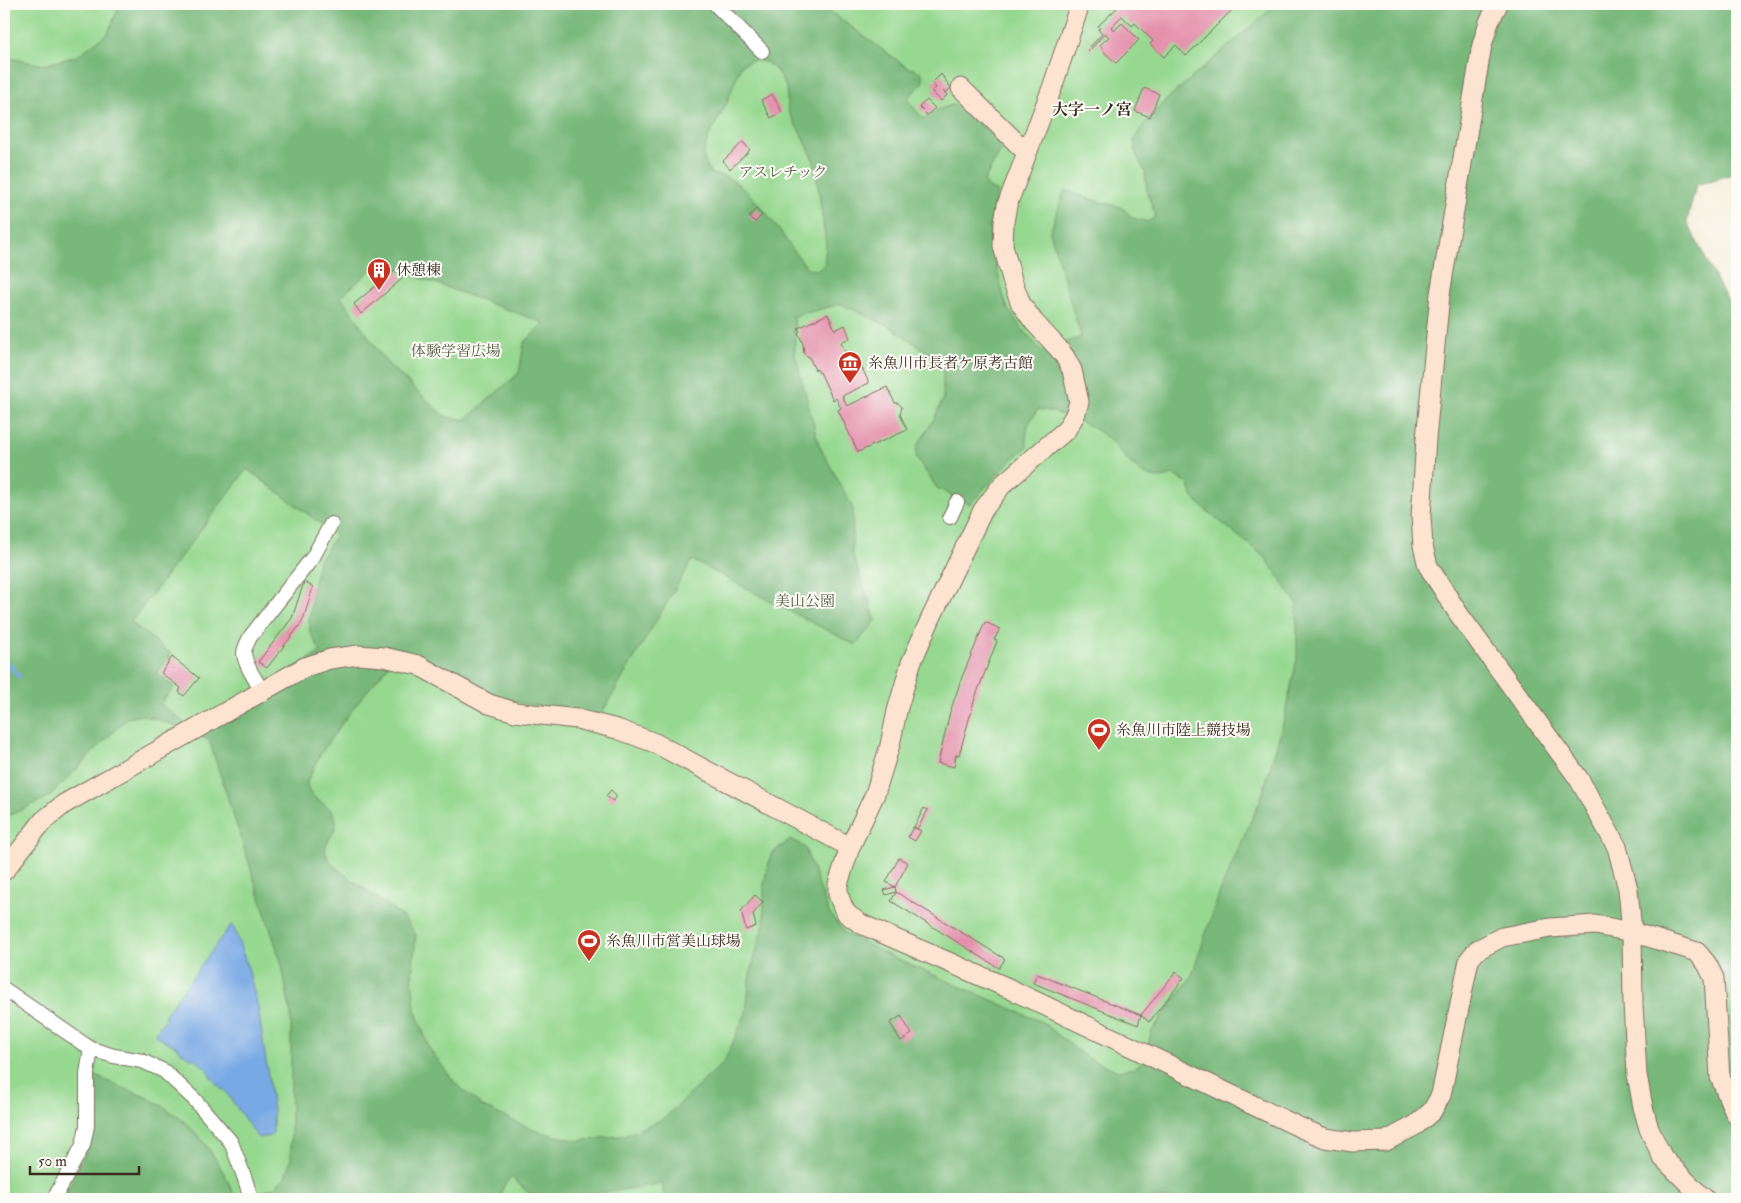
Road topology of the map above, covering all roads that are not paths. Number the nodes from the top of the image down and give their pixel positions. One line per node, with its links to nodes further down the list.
1 (715, 4): 4 (street)
2 (1080, 4): 6 (street)
3 (1498, 4): 13 (street)
4 (762, 51)
5 (961, 88): 6 (street)
6 (1027, 153): 11 (street)
7 (957, 502): 8 (street)
8 (950, 517)
9 (331, 524): 10 (street)
10 (262, 691): 11 (street); 12 (street)
11 (850, 847): 13 (street)
12 (4, 871)
13 (1632, 932): 16 (street); 19 (street)
14 (4, 989): 15 (street)
15 (91, 1049): 17 (street); 18 (street)
16 (1737, 1116)
17 (54, 1199)
18 (251, 1199)
19 (1705, 1199)

